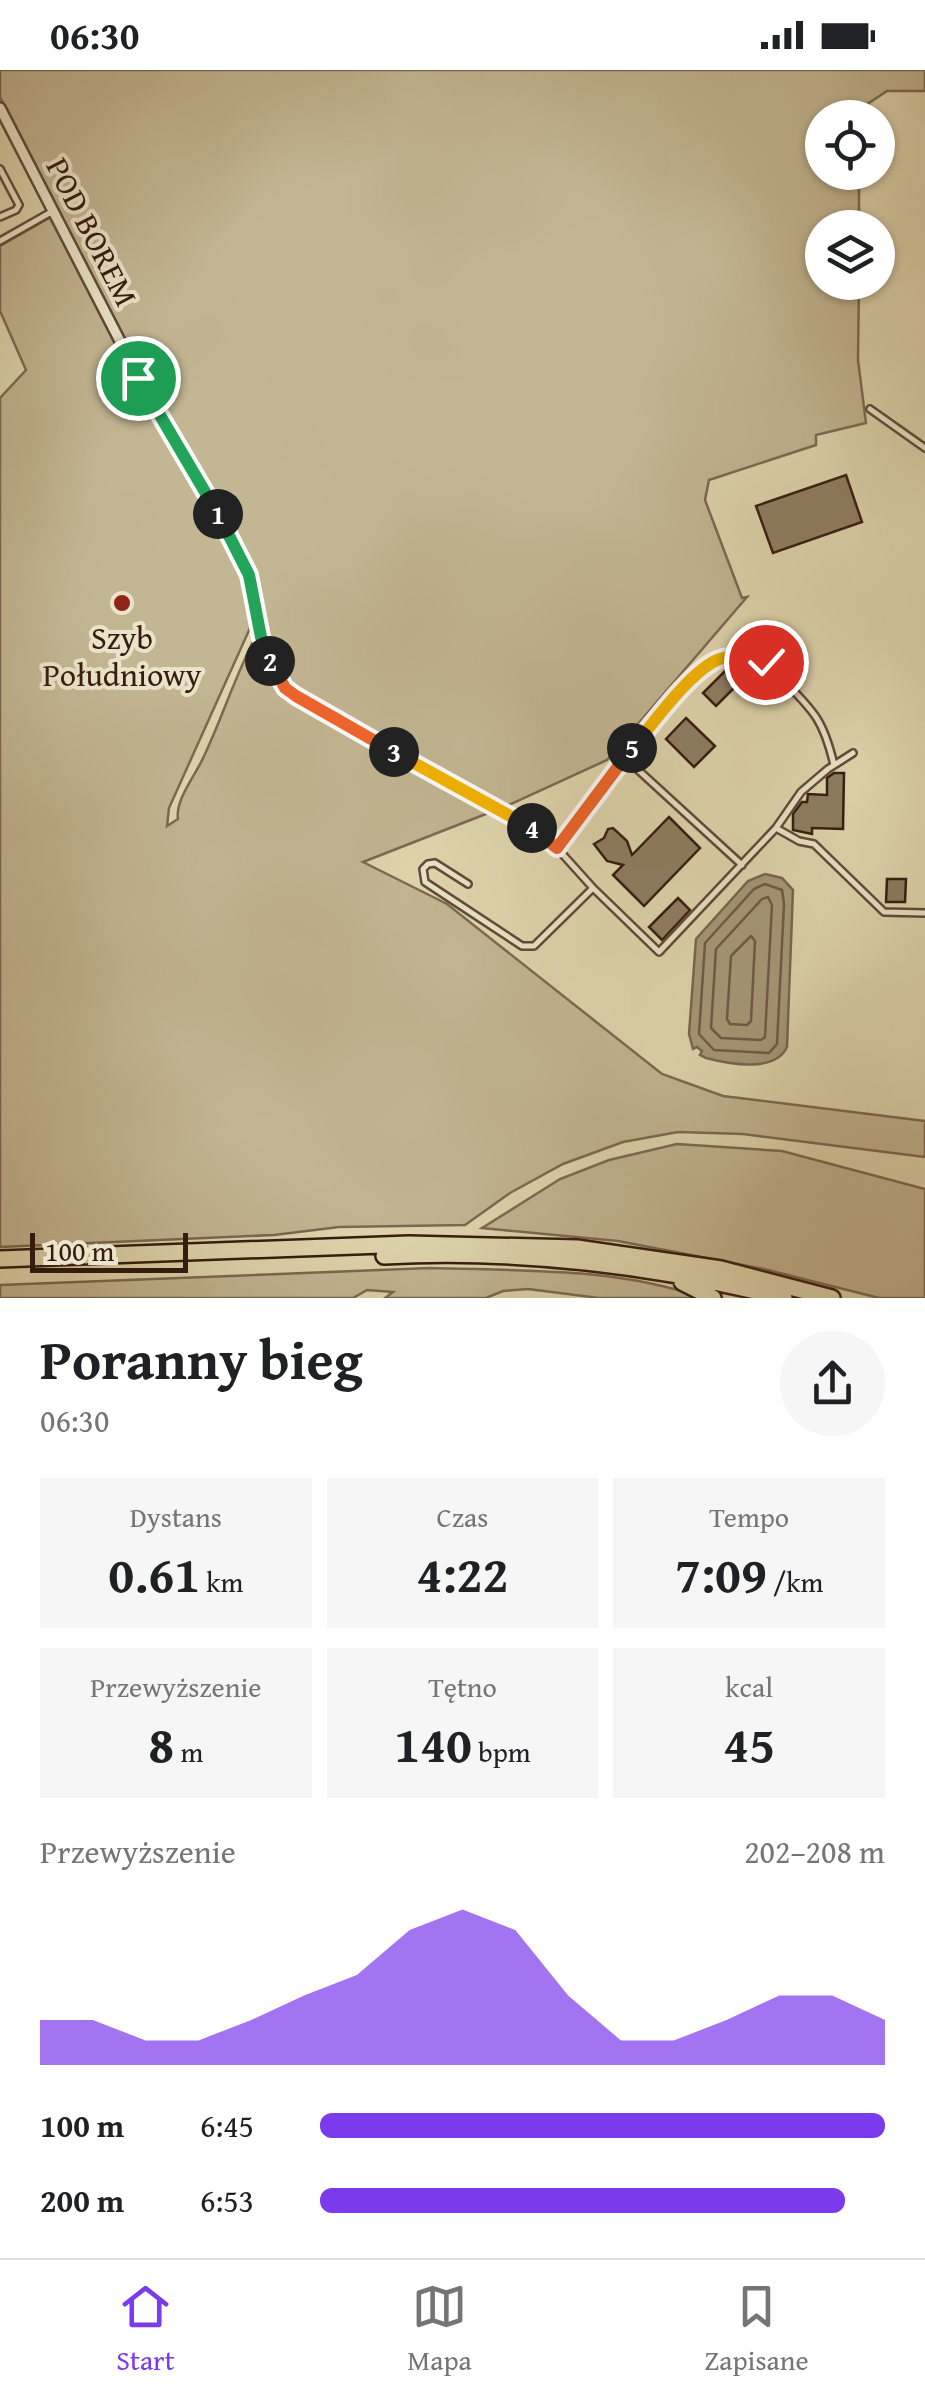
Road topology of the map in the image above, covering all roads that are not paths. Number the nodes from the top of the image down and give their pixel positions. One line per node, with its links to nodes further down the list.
1 (1, 112): 3 (street, POD BOREM)
2 (0, 169): 4 (lane)
3 (53, 212): 5 (lane); 12 (street, POD BOREM)
4 (0, 217)
5 (0, 241)
6 (870, 409): 7 (lane)
7 (925, 448)
8 (854, 753): 10 (lane)
9 (624, 758): 10 (lane); 12 (lane); 13 (lane)
10 (834, 765): 11 (lane)
11 (776, 828): 13 (lane); 16 (lane)
12 (557, 848): 15 (lane)
13 (742, 865): 15 (lane)
14 (468, 884): 15 (lane)
15 (593, 888)
16 (925, 912)
17 (0, 1259): 22 (main road)
18 (0, 1270): 19 (main road)
19 (660, 1272): 20 (main road); 21 (main road)
20 (713, 1298)
21 (784, 1298)
22 (832, 1298)

